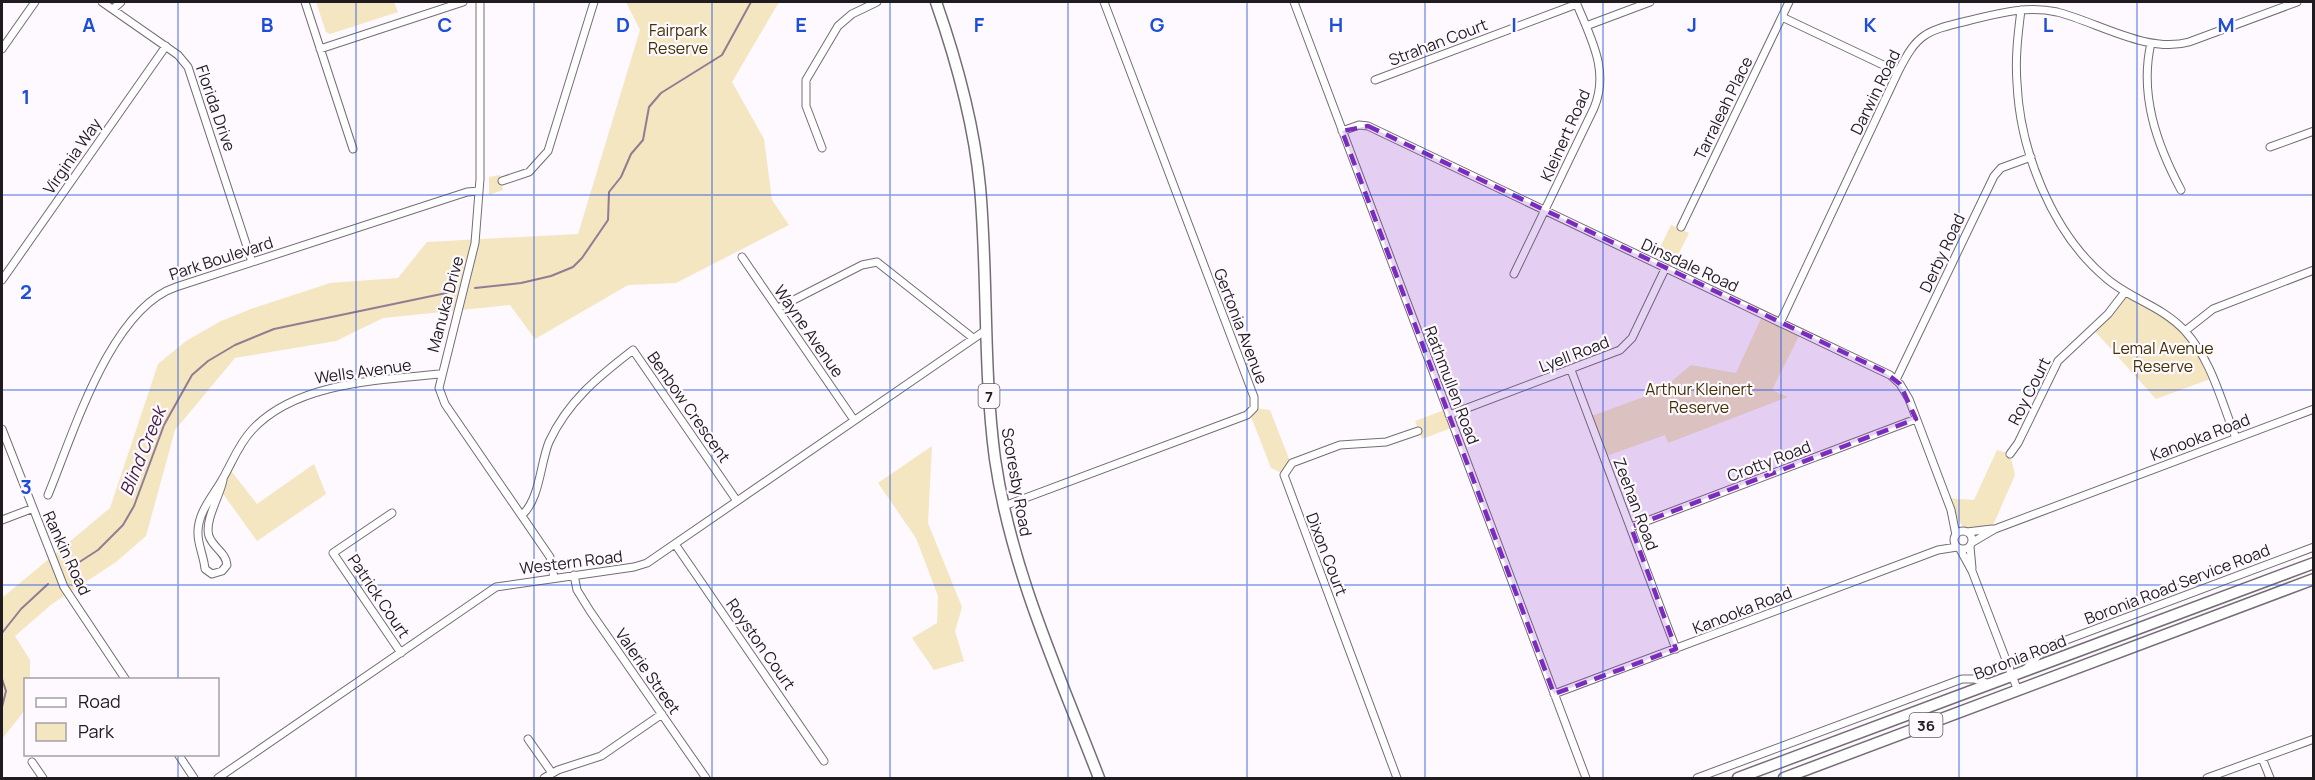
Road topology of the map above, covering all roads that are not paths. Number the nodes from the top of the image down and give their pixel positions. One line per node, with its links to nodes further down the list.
1 (34, 2): 22 (street)
2 (102, 2): 16 (street, Florida Drive)
3 (120, 2): 16 (street)
4 (305, 2): 23 (street)
5 (463, 2): 23 (street)
6 (480, 2): 34 (street, Manuka Drive)
7 (594, 2): 32 (street)
8 (877, 2): 29 (street)
9 (936, 2): 46 (main road, Scoresby Road / 7)
10 (1104, 2): 63 (street, Gertonia Avenue)
11 (1294, 2): 26 (street, Rathmullen Road)
12 (1650, 2): 19 (street)
13 (1789, 2): 18 (street, Tarraleah Place)
14 (2297, 2): 20 (street, Darwin Road)
15 (1577, 3): 19 (street, Kleinert Road); 25 (street, Strahan Court)
16 (113, 9): 21 (street, Florida Drive)
17 (2021, 10): 20 (street, Darwin Road); 24 (street, Darwin Road); 31 (street)
18 (1782, 17): 24 (street); 36 (street, Tarraleah Place)
19 (1586, 26): 35 (street, Kleinert Road)
20 (2151, 44): 33 (street)
21 (166, 46): 38 (street, Florida Drive); 42 (street, Virginia Way)
22 (2, 48)
23 (320, 49): 30 (street)
24 (1899, 72): 45 (street, Darwin Road)
25 (1375, 80)
26 (1342, 131): 35 (street, Dinsdale Road); 53 (street, Rathmullen Road)
27 (2313, 131): 28 (street)
28 (2270, 147)
29 (822, 148)
30 (353, 149)
31 (2031, 156): 43 (street); 51 (street, Derby Road)
32 (502, 181)
33 (2181, 190)
34 (479, 191): 38 (street, Park Boulevard); 50 (street, Manuka Drive)
35 (1545, 210): 39 (street, Dinsdale Road); 41 (street, Kleinert Road)
36 (1681, 227)
37 (742, 257): 44 (street, Wayne Avenue)
38 (252, 262): 61 (street, Park Boulevard)
39 (1665, 269): 45 (street, Dinsdale Road); 49 (street, Lyell Road)
40 (2313, 270): 47 (street)
41 (1514, 274)
42 (2, 280)
43 (2125, 291): 47 (street); 59 (street, Roy Court)
44 (778, 308): 48 (street); 55 (street, Wayne Avenue)
45 (1780, 323): 51 (street, Dinsdale Road)
46 (986, 330): 48 (street, Western Road); 63 (main road, Scoresby Road / 7)
47 (2185, 331): 58 (street)
48 (973, 338): 55 (street, Western Road)
49 (1571, 370): 53 (street, Lyell Road); 69 (street, Zeehan Road)
50 (440, 374): 60 (street, Wells Avenue); 67 (street, Manuka Drive)
51 (1896, 380): 54 (street)
52 (2313, 409): 58 (street, Kanooka Road)
53 (1449, 415): 88 (street, Rathmullen Road)
54 (1916, 419): 65 (street); 69 (street, Crotty Road)
55 (854, 420): 62 (street, Western Road)
56 (2, 429): 64 (street, Rankin Road)
57 (1418, 431): 103 (street, Dixon Court)
58 (2236, 438): 70 (street, Kanooka Road)
59 (2010, 454)
60 (223, 480): 60 (street, Wells Avenue)
61 (48, 495)
62 (737, 501): 67 (street, Benbow Crescent); 73 (street, Western Road)
63 (1004, 506): 102 (main road, Scoresby Road / 7)
64 (32, 509): 68 (street); 85 (street, Rankin Road)
65 (1951, 510): 71 (street); 72 (street)
66 (392, 513): 82 (street, Patrick Court)
67 (522, 515): 79 (street, Manuka Drive)
68 (2, 520)
69 (1630, 527): 81 (street, Zeehan Road)
70 (1995, 529): 71 (street, Kanooka Road); 74 (street, Kanooka Road)
71 (1966, 532): 72 (street, Kanooka Road); 74 (street)
72 (1957, 543): 74 (street, Kanooka Road); 77 (street); 81 (street, Kanooka Road)
73 (675, 544): 78 (street, Western Road); 94 (street, Royston Court)
74 (1971, 544): 77 (street)
75 (2313, 547): 83 (street, Boronia Road Service Road)
76 (2313, 563): 83 (main road, Boronia Road / 36)
77 (1972, 571): 84 (street)
78 (574, 575): 79 (street, Western Road); 89 (street, Valerie Street)
79 (554, 578): 82 (street, Western Road)
80 (2313, 579): 87 (main road, Boronia Road / 36)
81 (1676, 649): 88 (street, Kanooka Road)
82 (401, 653): 99 (street, Western Road)
83 (2025, 670): 84 (main road, Boronia Road / 36)
84 (2012, 676): 86 (main road, Boronia Road / 36); 87 (street)
85 (125, 678)
86 (1991, 684): 105 (street); 106 (main road, Boronia Road / 36)
87 (2018, 691): 107 (main road, Boronia Road / 36)
88 (1554, 694): 104 (street, Rathmullen Road)
89 (662, 714): 96 (street); 101 (street, Valerie Street)
90 (2313, 739): 93 (street)
91 (528, 740): 96 (street)
92 (179, 756): 98 (street)
93 (2262, 758): 108 (street); 109 (street)
94 (824, 760)
95 (32, 762): 97 (street)
96 (552, 773): 100 (street)
97 (43, 778)
98 (194, 778)
99 (218, 778)
100 (544, 778)
101 (706, 778)
102 (1098, 778)
103 (1397, 778)
104 (1586, 778)
105 (1697, 778)
106 (1738, 778)
107 (1784, 778)
108 (2207, 778)
109 (2270, 778)

